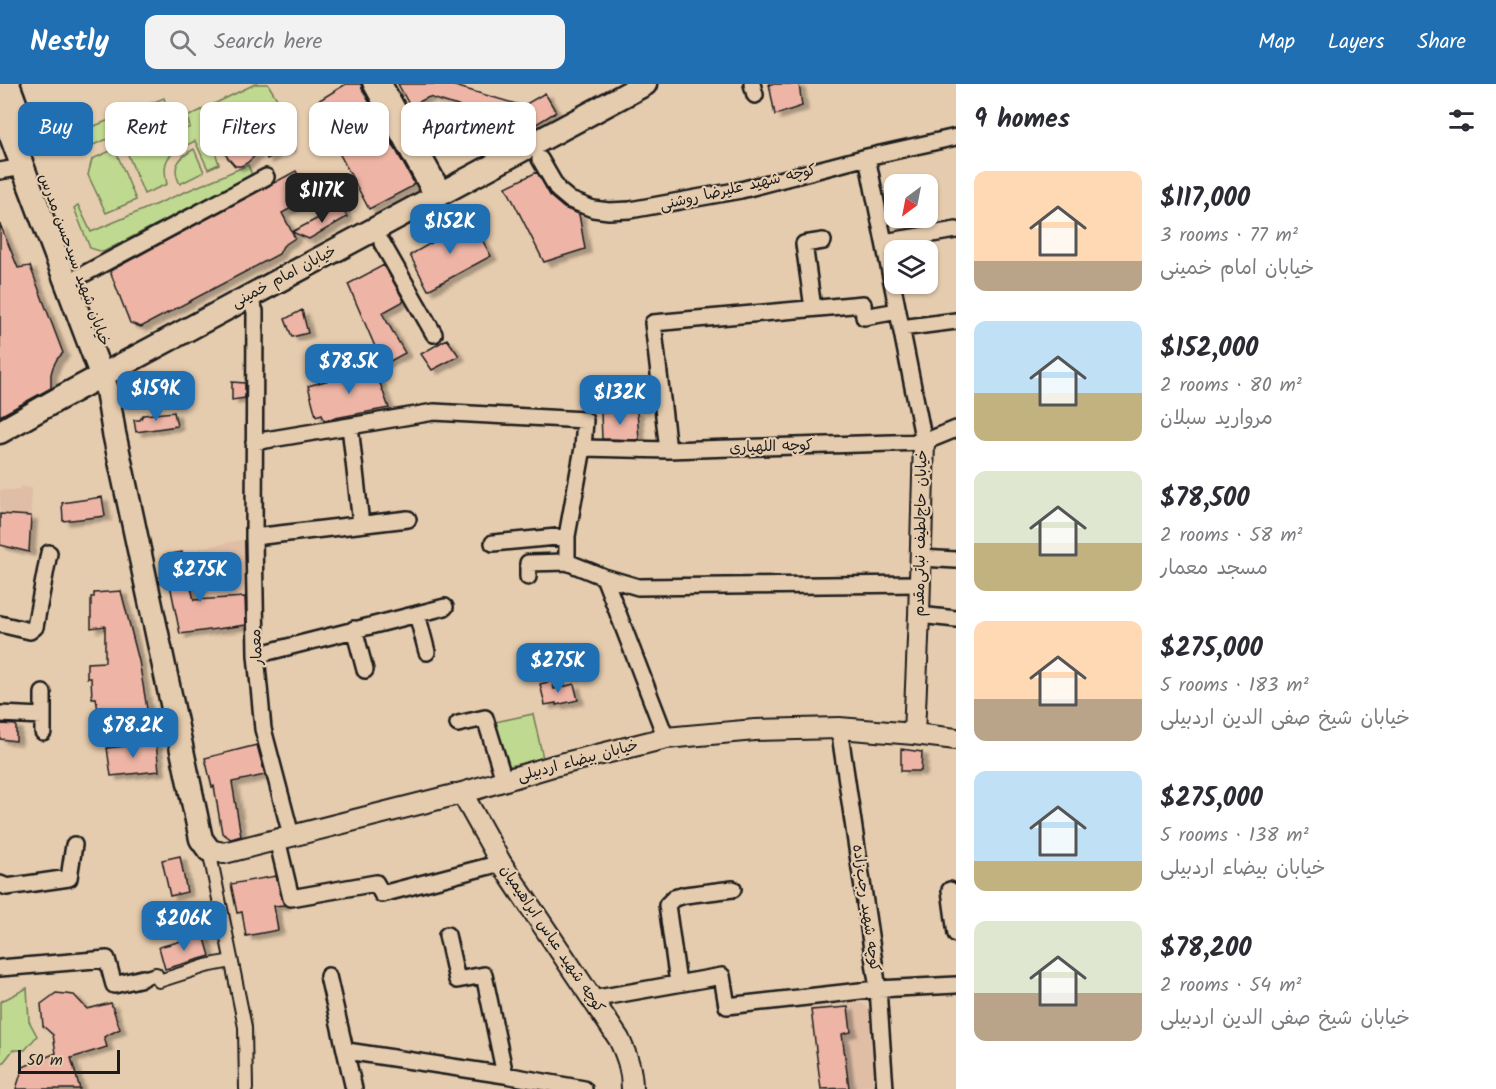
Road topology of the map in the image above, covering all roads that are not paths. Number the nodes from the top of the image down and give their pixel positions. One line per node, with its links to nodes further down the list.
1 (8, 84): 19 (main road, خیابان شهید سیدحسن مدرس)
2 (371, 84): 13 (street)
3 (384, 84): 13 (street)
4 (645, 84): 7 (main road, خیابان امام خمینی)
5 (0, 107): 10 (main road, خیابان شهید سیدحسن مدرس)
6 (956, 137): 9 (street, کوچه شهید علیرضا روشنی)
7 (536, 152): 9 (street, کوچه شهید علیرضا روشنی)
8 (527, 156): 13 (main road, خیابان امام خمینی)
9 (867, 157): 18 (street, خیابان حاج‌لطیف نباتی‌مقدم)
10 (23, 167): 11 (street); 19 (main road, خیابان شهید سیدحسن مدرس)
11 (0, 171)
12 (266, 177): 19 (street)
13 (438, 194): 15 (main road, خیابان امام خمینی)
14 (956, 230): 16 (street)
15 (378, 236): 21 (main road, خیابان امام خمینی); 26 (street)
16 (896, 240)
17 (824, 241): 22 (street)
18 (884, 242)
19 (73, 280): 27 (main road, خیابان شهید سیدحسن مدرس)
20 (895, 294): 23 (street, خیابان حاج‌لطیف نباتی‌مقدم)
21 (252, 304): 27 (main road, خیابان امام خمینی); 31 (street, معمار)
22 (813, 308): 23 (street); 34 (street)
23 (898, 311): 25 (street, خیابان حاج‌لطیف نباتی‌مقدم)
24 (956, 321): 25 (street)
25 (901, 328): 32 (street, خیابان حاج‌لطیف نباتی‌مقدم)
26 (434, 334)
27 (111, 380): 30 (main road, خیابان امام خمینی); 69 (main road, خیابان شهید سیدحسن مدرس)
28 (350, 426): 31 (street); 33 (street); 36 (street)
29 (956, 429): 32 (street, کوچه اللهیاری)
30 (0, 432)
31 (254, 442): 38 (street, معمار)
32 (924, 442): 34 (street, کوچه اللهیاری); 41 (street, خیابان حاج‌لطیف نباتی‌مقدم)
33 (583, 448): 34 (street, کوچه اللهیاری); 37 (street)
34 (668, 450)
35 (408, 519): 36 (street)
36 (361, 524): 38 (street)
37 (567, 536): 39 (street); 43 (street)
38 (254, 537): 54 (street, معمار)
39 (493, 543)
40 (49, 553): 51 (street)
41 (921, 558): 42 (street); 46 (street, خیابان حاج‌لطیف نباتی‌مقدم)
42 (956, 560)
43 (567, 562): 44 (street); 45 (street)
44 (528, 577)
45 (604, 577): 46 (street); 63 (street)
46 (920, 584): 49 (street, خیابان حاج‌لطیف نباتی‌مقدم)
47 (445, 607): 48 (street)
48 (417, 614): 52 (street); 53 (street)
49 (920, 615): 50 (street); 62 (street, خیابان حاج‌لطیف نباتی‌مقدم)
50 (956, 619)
51 (0, 624)
52 (354, 629): 54 (street); 55 (street)
53 (427, 652)
54 (256, 655): 67 (street, معمار)
55 (365, 670)
56 (43, 693): 58 (street)
57 (0, 714): 58 (street)
58 (43, 716): 61 (street)
59 (458, 724): 65 (street)
60 (839, 728): 62 (street, خیابان بیضاء اردبیلی); 63 (street, خیابان بیضاء اردبیلی); 82 (street, کوچه شهید رجب‌زاده)
61 (43, 732)
62 (914, 734): 64 (street, خیابان بیضاء اردبیلی)
63 (666, 738): 65 (street, خیابان بیضاء اردبیلی)
64 (956, 739)
65 (504, 780): 66 (street, خیابان بیضاء اردبیلی)
66 (462, 793): 67 (street, خیابان بیضاء اردبیلی); 70 (street, کوچه شهید عباس ابراهیمیان)
67 (284, 837): 69 (street, خیابان بیضاء اردبیلی); 70 (street, معمار)
68 (75, 845): 71 (street)
69 (209, 850): 76 (street)
70 (501, 863): 83 (street, کوچه شهید عباس ابراهیمیان)
71 (0, 884)
72 (733, 889): 80 (street)
73 (950, 890): 74 (street)
74 (956, 934)
75 (447, 935): 85 (street)
76 (231, 961): 79 (street); 86 (street)
77 (0, 968): 79 (street)
78 (328, 976): 84 (street)
79 (143, 978)
80 (678, 983): 82 (street); 83 (street)
81 (956, 986): 82 (street)
82 (878, 989): 90 (street, کوچه شهید رجب‌زاده)
83 (592, 999): 89 (street, کوچه شهید عباس ابراهیمیان)
84 (347, 1052): 85 (street); 87 (street)
85 (505, 1075): 88 (street)
86 (246, 1089)
87 (354, 1089)
88 (584, 1089)
89 (632, 1089)
90 (885, 1089)

